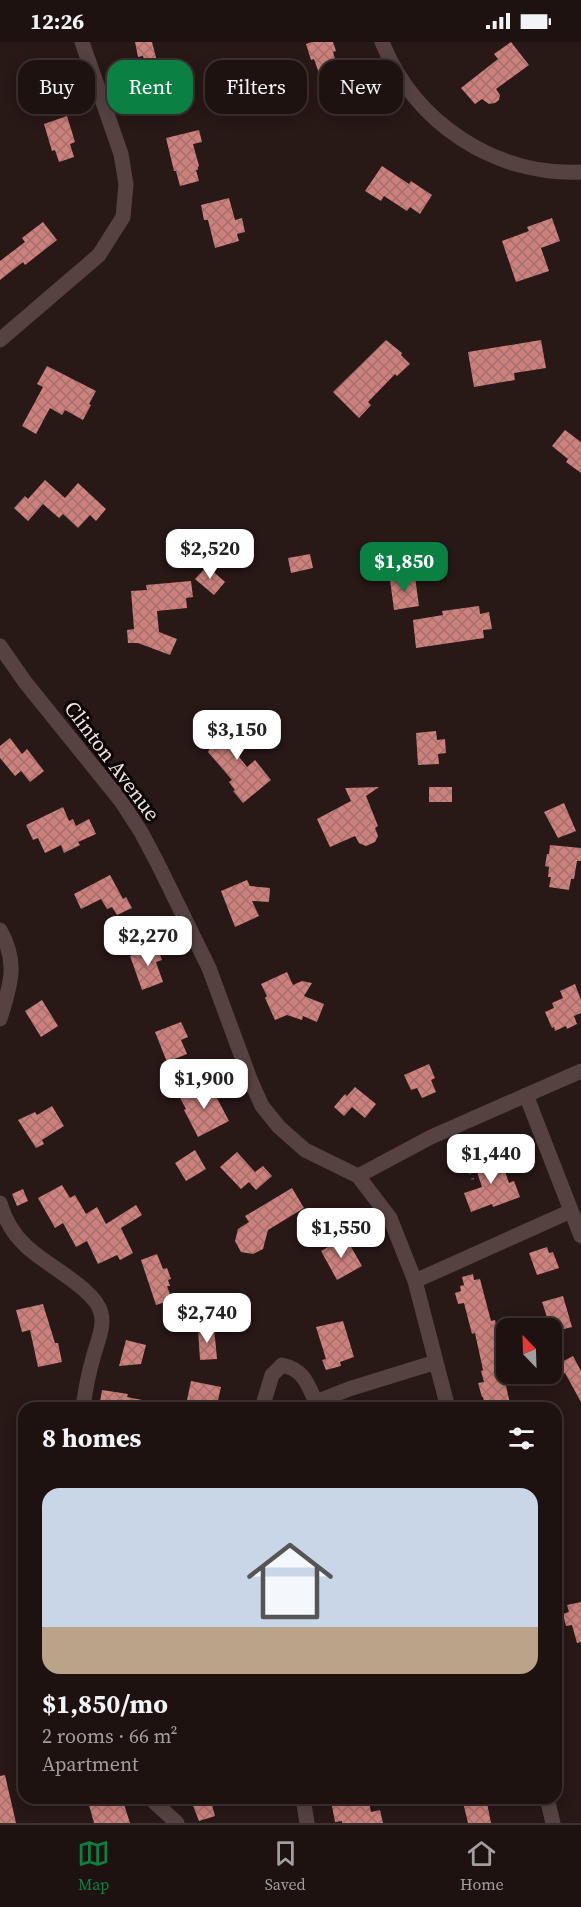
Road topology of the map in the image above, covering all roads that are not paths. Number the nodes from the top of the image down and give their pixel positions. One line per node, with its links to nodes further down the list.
1 (82, 42): 4 (street)
2 (382, 42): 3 (street)
3 (581, 172)
4 (0, 340)
5 (0, 646): 10 (street, Clinton Avenue)
6 (0, 930): 7 (street)
7 (0, 1019)
8 (581, 1071): 9 (street)
9 (526, 1095): 10 (street); 12 (street)
10 (358, 1176): 14 (street, Clinton Avenue)
11 (0, 1203): 16 (street)
12 (571, 1211): 13 (street); 14 (street)
13 (581, 1236)
14 (415, 1281): 15 (street, Clinton Avenue)
15 (436, 1362): 19 (street); 20 (street, Clinton Avenue)
16 (84, 1402)
17 (264, 1402): 18 (street)
18 (314, 1402)
19 (321, 1402)
20 (446, 1402)
21 (156, 1804): 24 (street)
22 (304, 1804): 25 (street)
23 (548, 1804): 26 (street)
24 (177, 1823)
25 (307, 1823)
26 (553, 1823)

